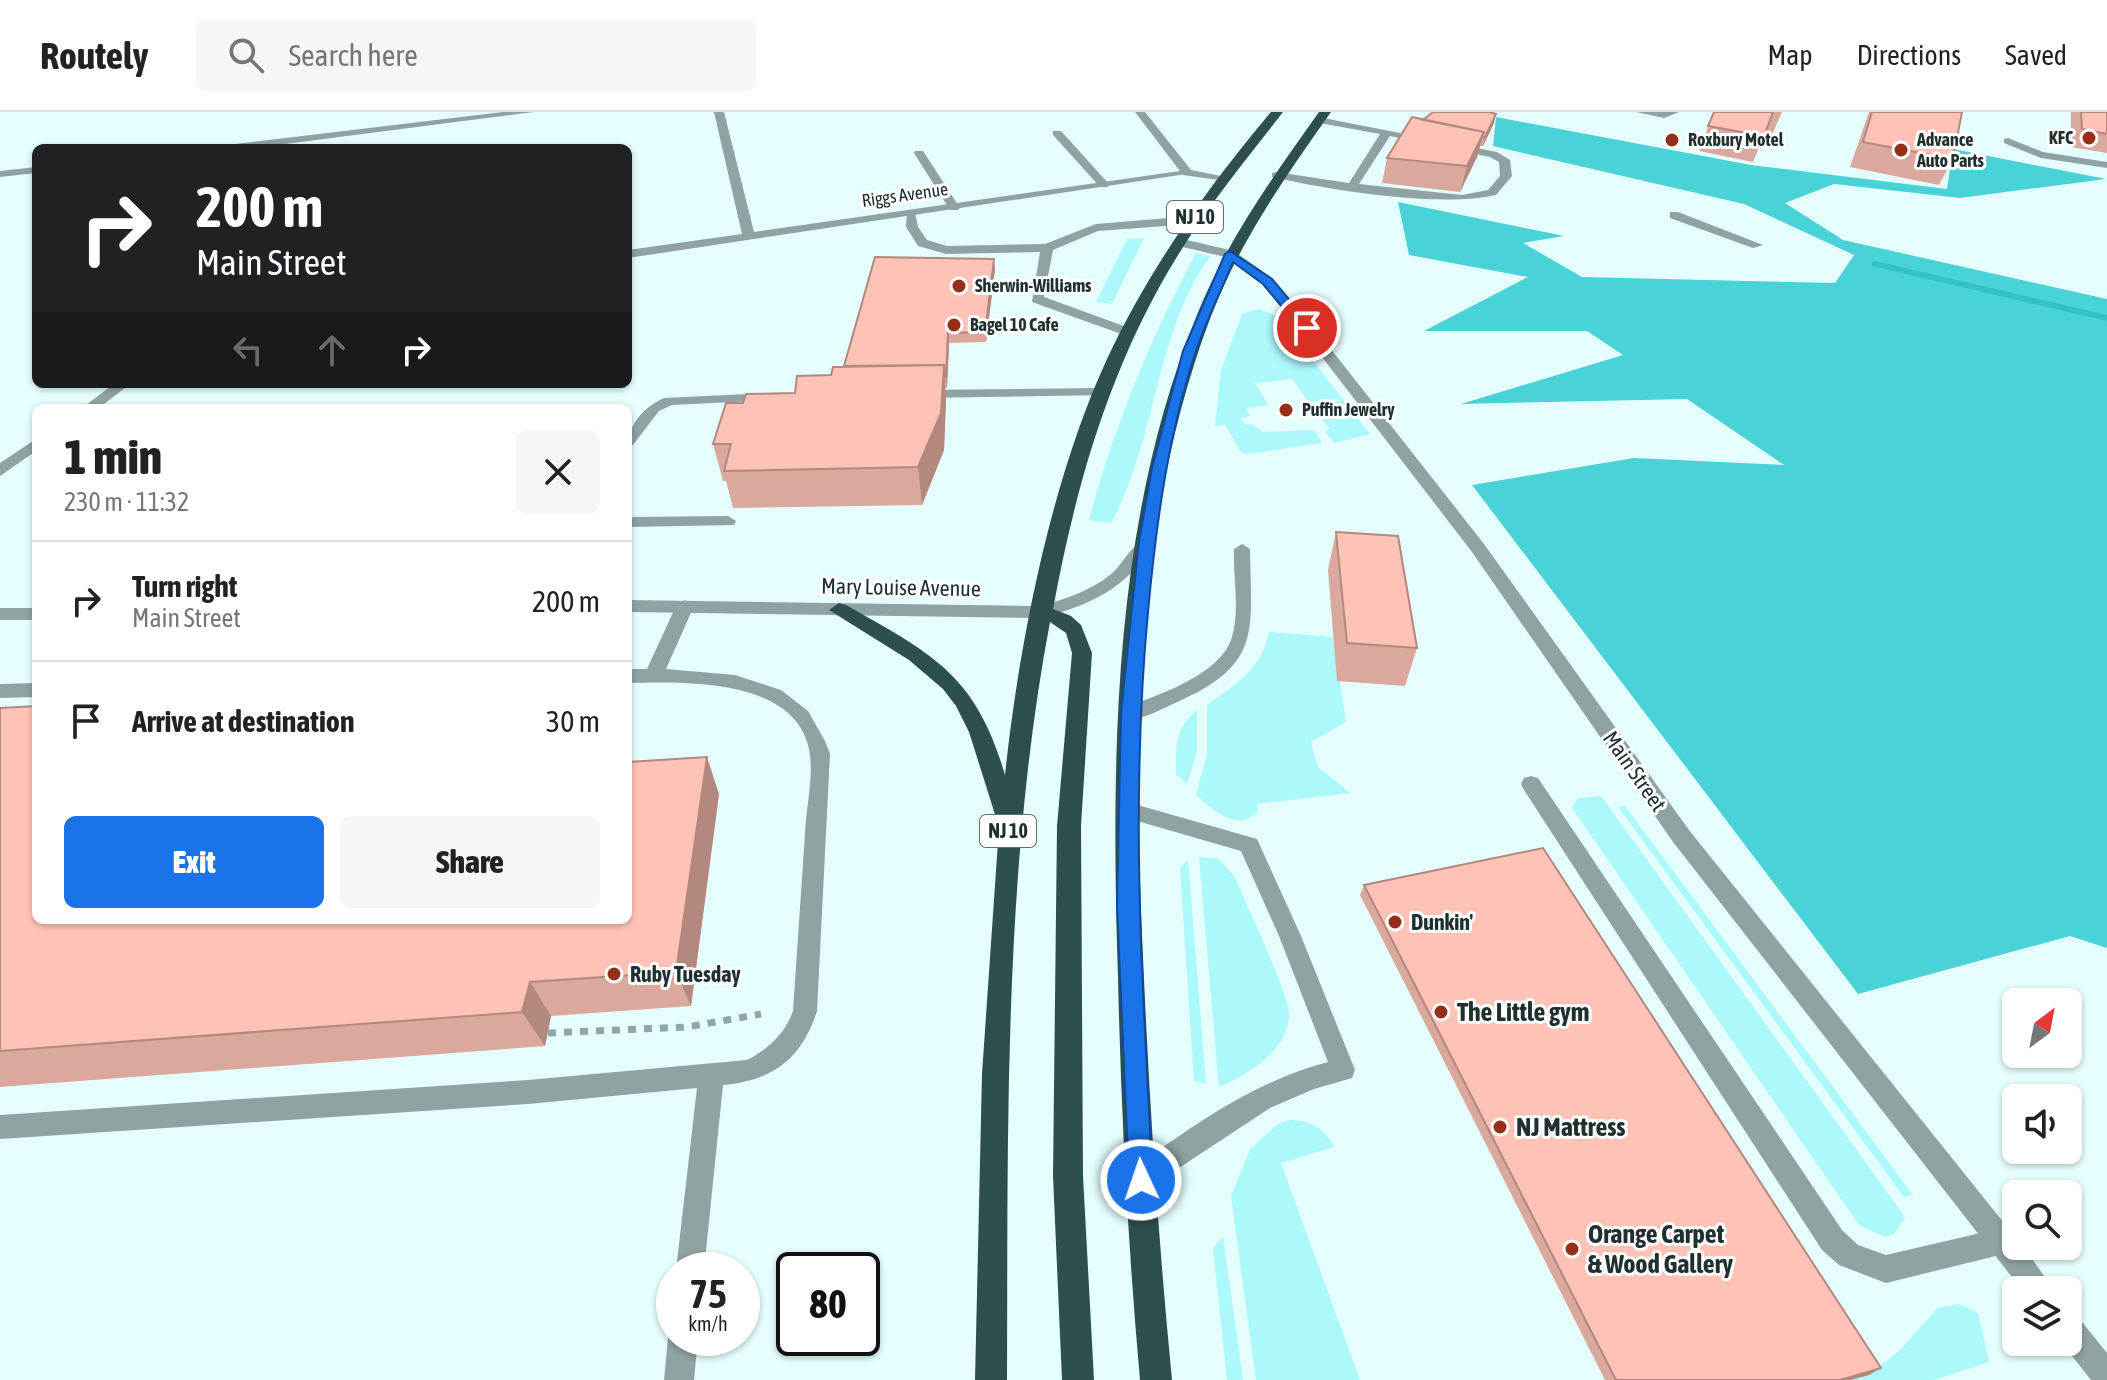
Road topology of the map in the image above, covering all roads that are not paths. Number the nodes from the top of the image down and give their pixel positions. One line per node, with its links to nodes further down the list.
1 (529, 112): 11 (street)
2 (719, 112): 25 (street)
3 (1140, 112): 15 (street)
4 (1277, 112): 18 (highway, NJ 10)
5 (1641, 112): 6 (street)
6 (1674, 112)
7 (1322, 116): 8 (street); 17 (highway, NJ 10)
8 (1387, 132): 20 (street); 20 (street)
9 (1057, 133): 19 (street)
10 (2008, 141): 13 (street)
11 (261, 144)
12 (919, 153): 21 (street)
13 (2107, 165)
14 (32, 170): 16 (street)
15 (1187, 173): 18 (street); 19 (street, Riggs Avenue)
16 (0, 174)
17 (1276, 175): 20 (street); 30 (highway, NJ 10)
18 (1222, 179): 24 (highway, NJ 10)
19 (1104, 185): 21 (street, Riggs Avenue)
20 (1352, 187)
21 (954, 208): 22 (street, Riggs Avenue)
22 (911, 215): 25 (street, Riggs Avenue); 28 (street)
23 (1674, 215): 27 (street)
24 (1193, 220): 26 (highway, NJ 10); 28 (street)
25 (749, 236): 29 (street, Riggs Avenue)
26 (1178, 242): 30 (street); 31 (highway, NJ 10)
27 (1757, 245)
28 (1047, 248): 31 (street)
29 (632, 253)
30 (1230, 254): 42 (highway, NJ 10); 61 (street, Main Street)
31 (1127, 332): 33 (highway, NJ 10)
32 (117, 388): 36 (street)
33 (1102, 392): 34 (street); 47 (highway, NJ 10)
34 (910, 394)
35 (786, 397): 37 (street)
36 (95, 404)
37 (632, 437)
38 (32, 447): 39 (street)
39 (0, 471)
40 (728, 521): 41 (street)
41 (632, 522)
42 (1147, 541): 47 (street, Mary Louise Avenue); 54 (highway, NJ 10)
43 (1242, 549): 54 (street)
44 (632, 606): 45 (street, Mary Louise Avenue)
45 (685, 606): 46 (street, Mary Louise Avenue); 51 (street)
46 (839, 610): 47 (street, Mary Louise Avenue); 57 (highway)
47 (1041, 612): 57 (highway, NJ 10); 70 (highway)
48 (0, 614): 49 (street)
49 (32, 614)
50 (632, 676): 51 (street)
51 (653, 676): 58 (street)
52 (32, 690): 53 (street)
53 (0, 691)
54 (1130, 713): 56 (highway, NJ 10)
55 (1531, 784): 61 (street)
56 (1127, 810): 60 (highway, NJ 10); 60 (street)
57 (1008, 827): 69 (highway, NJ 10)
58 (711, 1075): 59 (street); 62 (street)
59 (0, 1127)
60 (1141, 1180): 71 (highway, NJ 10)
61 (2002, 1242)
62 (692, 1252)
63 (2016, 1260): 64 (street, Main Street)
64 (2029, 1276)
65 (2082, 1345): 67 (street)
66 (681, 1356): 68 (street)
67 (2107, 1377)
68 (679, 1380)
69 (991, 1380)
70 (1078, 1380)
71 (1156, 1380)

